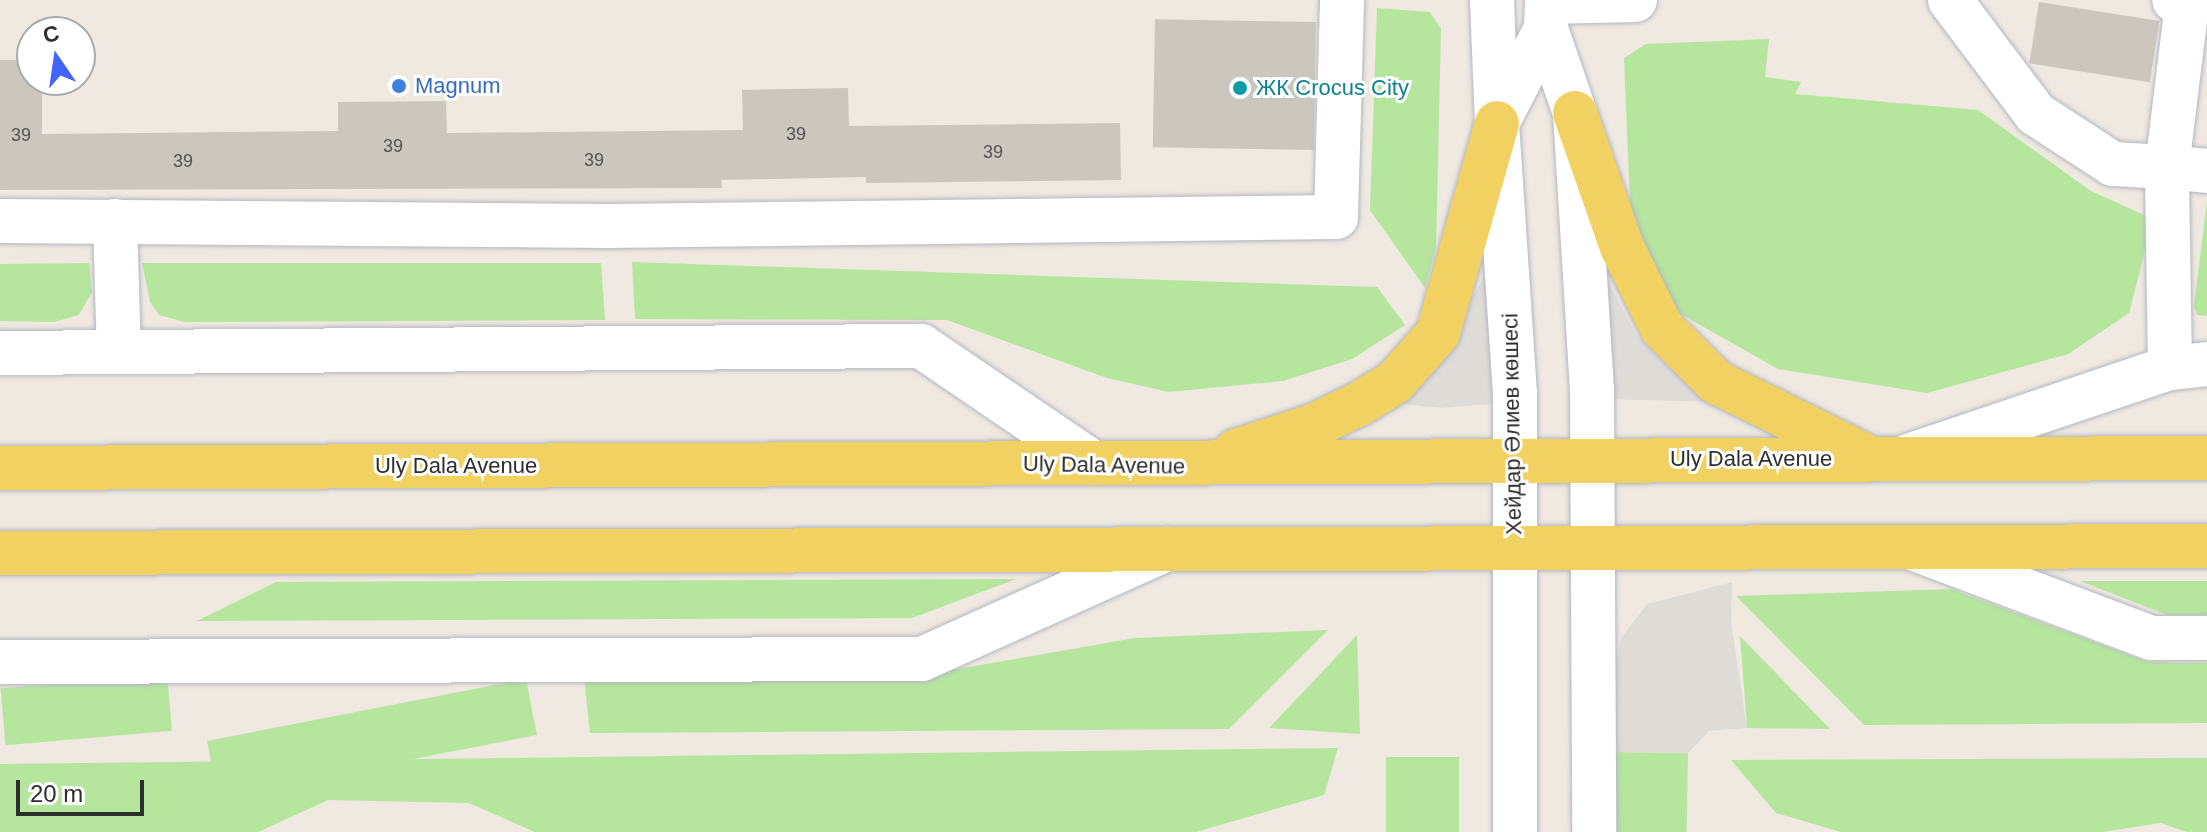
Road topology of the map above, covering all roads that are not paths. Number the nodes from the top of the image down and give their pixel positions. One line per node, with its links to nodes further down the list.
1 (1342, 0): 11 (street)
2 (1492, 0): 8 (street, Хейдар Әлиев көшесі)
3 (1635, 0): 6 (street)
4 (1950, 0): 9 (street)
5 (2190, 3): 9 (street)
6 (1547, 10): 7 (street); 8 (street)
7 (1575, 113): 16 (main road); 17 (street)
8 (1497, 123): 18 (street, Хейдар Әлиев көшесі); 20 (main road)
9 (2187, 169): 14 (street)
10 (0, 221): 11 (street)
11 (115, 221): 12 (street)
12 (119, 352): 13 (street); 19 (street)
13 (0, 353)
14 (2188, 366): 16 (street)
15 (2207, 458): 16 (main road, Uly Dala Avenue)
16 (1885, 459): 17 (main road, Uly Dala Avenue)
17 (1593, 460): 18 (main road, Uly Dala Avenue); 25 (street)
18 (1515, 461): 20 (main road, Uly Dala Avenue); 24 (street, Хейдар Әлиев көшесі)
19 (1093, 463): 20 (main road, Uly Dala Avenue); 21 (main road, Uly Dala Avenue)
20 (1177, 466)
21 (0, 468)
22 (2207, 546): 23 (main road)
23 (1910, 547): 25 (main road); 28 (street)
24 (1515, 548): 25 (main road); 26 (main road); 30 (street, Хейдар Әлиев көшесі)
25 (1593, 548): 31 (street)
26 (1167, 549): 27 (main road); 29 (street)
27 (0, 553)
28 (2207, 638)
29 (0, 662)
30 (1515, 832)
31 (1594, 832)

